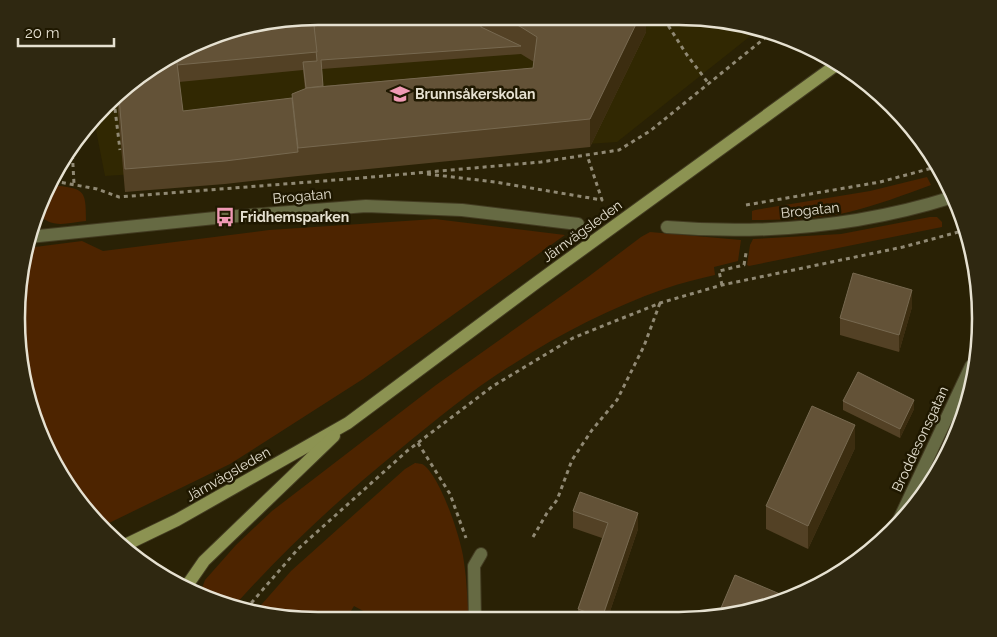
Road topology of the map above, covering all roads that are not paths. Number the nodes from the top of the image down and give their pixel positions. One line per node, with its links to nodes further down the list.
1 (832, 68): 7 (main road, Järnvägsleden)
2 (947, 199): 4 (street, Brogatan)
3 (578, 224): 5 (street, Brogatan)
4 (667, 226)
5 (37, 236)
6 (966, 377): 8 (street, Broddesonsgatan)
7 (348, 423): 9 (main road, Järnvägsleden); 11 (main road, Järnvägsleden)
8 (908, 501)
9 (130, 543)
10 (480, 554): 12 (street)
11 (189, 582)
12 (476, 612)

